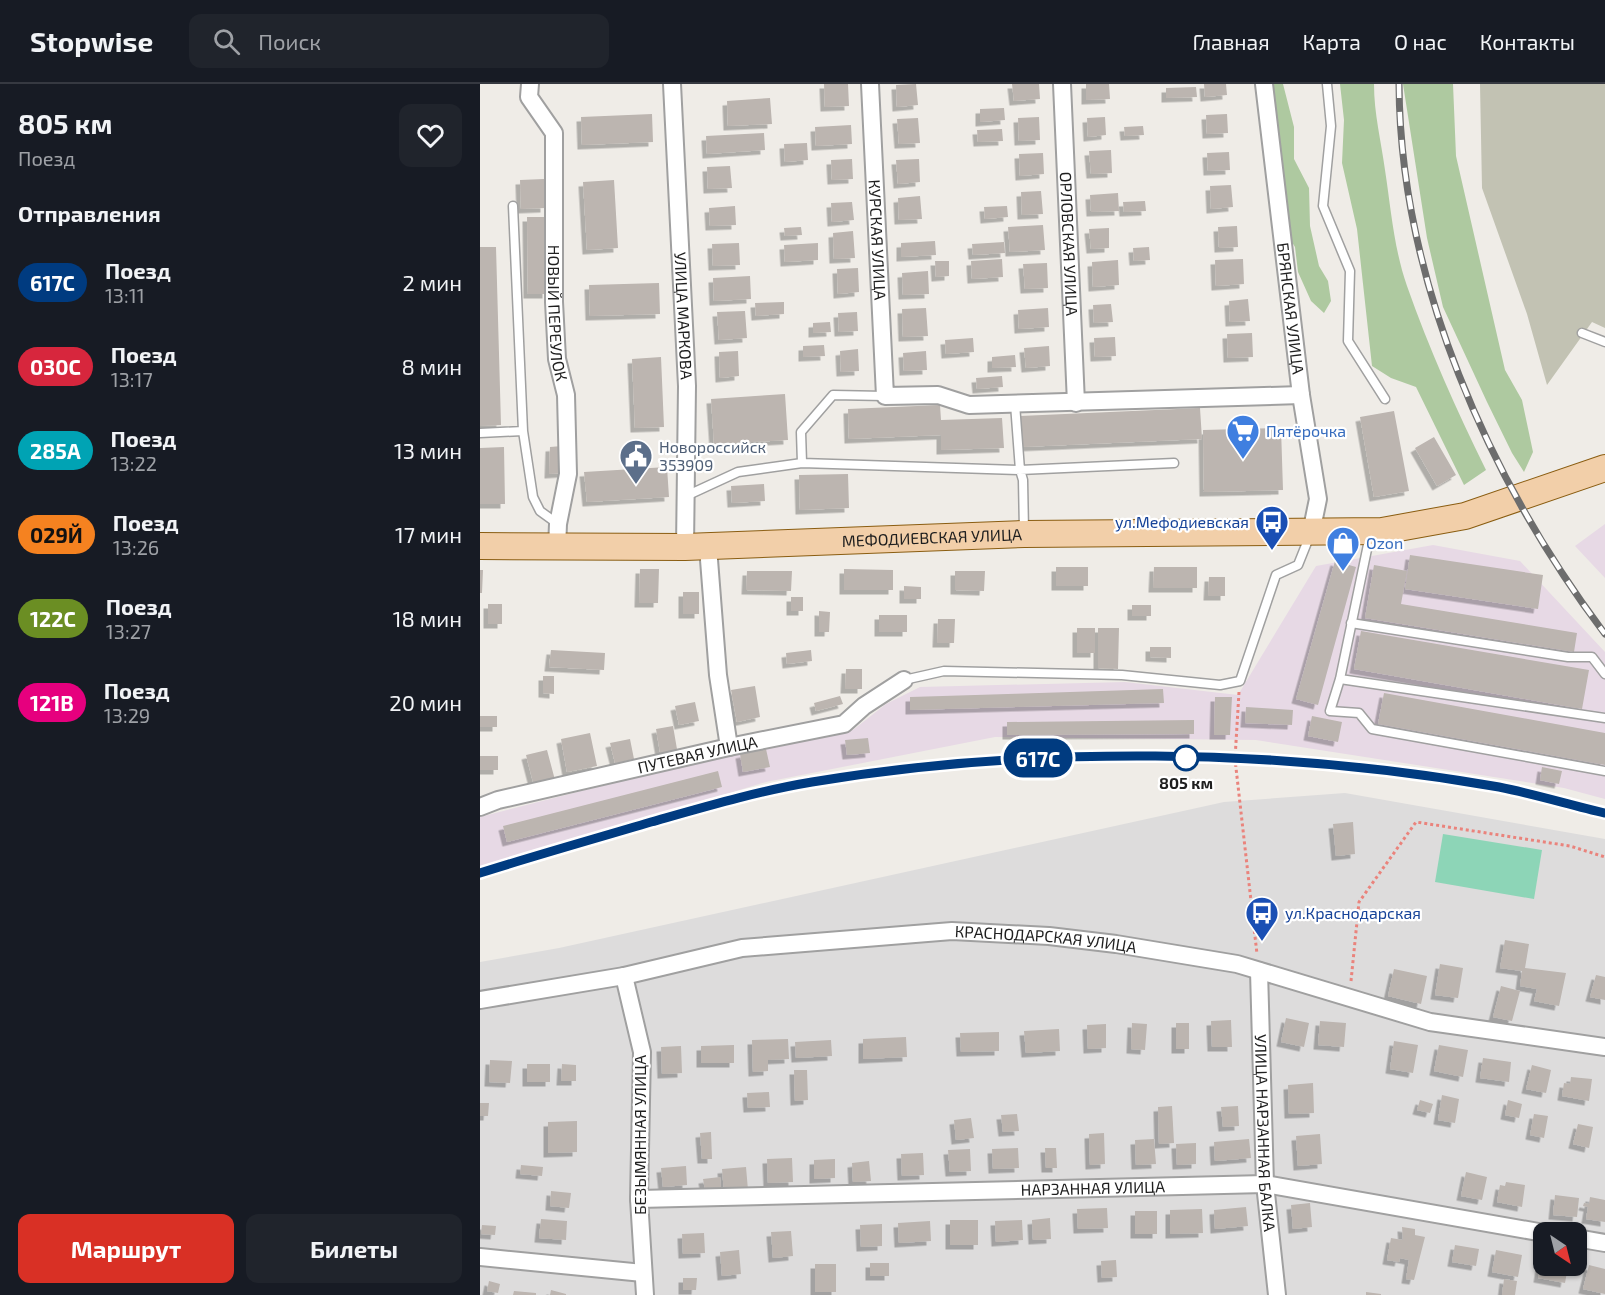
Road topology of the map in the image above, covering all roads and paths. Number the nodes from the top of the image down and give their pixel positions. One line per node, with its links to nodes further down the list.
1 (530, 84): 25 (street, НОВЫЙ ПЕРЕУЛОК)
2 (672, 84): 21 (street, УЛИЦА МАРКОВА)
3 (870, 84): 11 (street, КУРСКАЯ УЛИЦА)
4 (1062, 84): 13 (street, ОРЛОВСКАЯ УЛИЦА)
5 (1264, 84): 10 (street, БРЯНСКАЯ УЛИЦА)
6 (1327, 84): 12 (lane)
7 (513, 206): 15 (lane)
8 (1582, 333): 9 (lane)
9 (1605, 342)
10 (1300, 395): 13 (street); 23 (street, БРЯНСКАЯ УЛИЦА)
11 (885, 396): 14 (street); 17 (lane)
12 (1385, 399)
13 (1076, 403): 14 (street)
14 (1015, 404): 20 (lane)
15 (523, 431): 16 (lane); 25 (lane)
16 (480, 433)
17 (802, 463): 20 (lane); 21 (lane)
18 (1174, 463): 20 (lane)
19 (1605, 468): 22 (main road, МЕФОДИЕВСКАЯ УЛИЦА)
20 (1020, 470): 24 (lane)
21 (686, 496): 27 (street, УЛИЦА МАРКОВА)
22 (1376, 531): 23 (main road, МЕФОДИЕВСКАЯ УЛИЦА); 28 (lane)
23 (1311, 533): 24 (main road, МЕФОДИЕВСКАЯ УЛИЦА); 32 (lane)
24 (1024, 534): 27 (main road, МЕФОДИЕВСКАЯ УЛИЦА)
25 (557, 536): 26 (main road, МЕФОДИЕВСКАЯ УЛИЦА); 27 (main road, МЕФОДИЕВСКАЯ УЛИЦА)
26 (480, 546)
27 (697, 547): 34 (street, УЛИЦА МАРКОВА)
28 (1351, 623): 29 (lane); 30 (lane)
29 (1605, 674)
30 (1340, 679): 33 (lane); 35 (lane)
31 (904, 680): 32 (lane); 34 (street, ПУТЕВАЯ УЛИЦА)
32 (1240, 681): 38 (path)
33 (1605, 718)
34 (729, 747): 36 (street, ПУТЕВАЯ УЛИЦА)
35 (1605, 771)
36 (480, 807)
37 (1605, 857): 40 (path)
38 (1259, 971): 39 (street, КРАСНОДАРСКАЯ УЛИЦА); 40 (street, КРАСНОДАРСКАЯ УЛИЦА); 43 (street, УЛИЦА НАРЗАННАЯ БАЛКА)
39 (624, 976): 41 (street, КРАСНОДАРСКАЯ УЛИЦА); 44 (street, БЕЗЫМЯННАЯ УЛИЦА)
40 (1350, 996): 42 (street, КРАСНОДАРСКАЯ УЛИЦА)
41 (480, 1000)
42 (1605, 1047)
43 (1265, 1184): 44 (street, НАРЗАННАЯ УЛИЦА); 45 (street, НАРЗАННАЯ УЛИЦА); 51 (street, УЛИЦА НАРЗАННАЯ БАЛКА)
44 (639, 1199): 49 (street, БЕЗЫМЯННАЯ УЛИЦА)
45 (1533, 1231)
46 (1587, 1240): 47 (street)
47 (1605, 1243)
48 (480, 1257): 49 (street)
49 (643, 1273): 50 (street, БЕЗЫМЯННАЯ УЛИЦА)
50 (645, 1295)
51 (1277, 1295)

